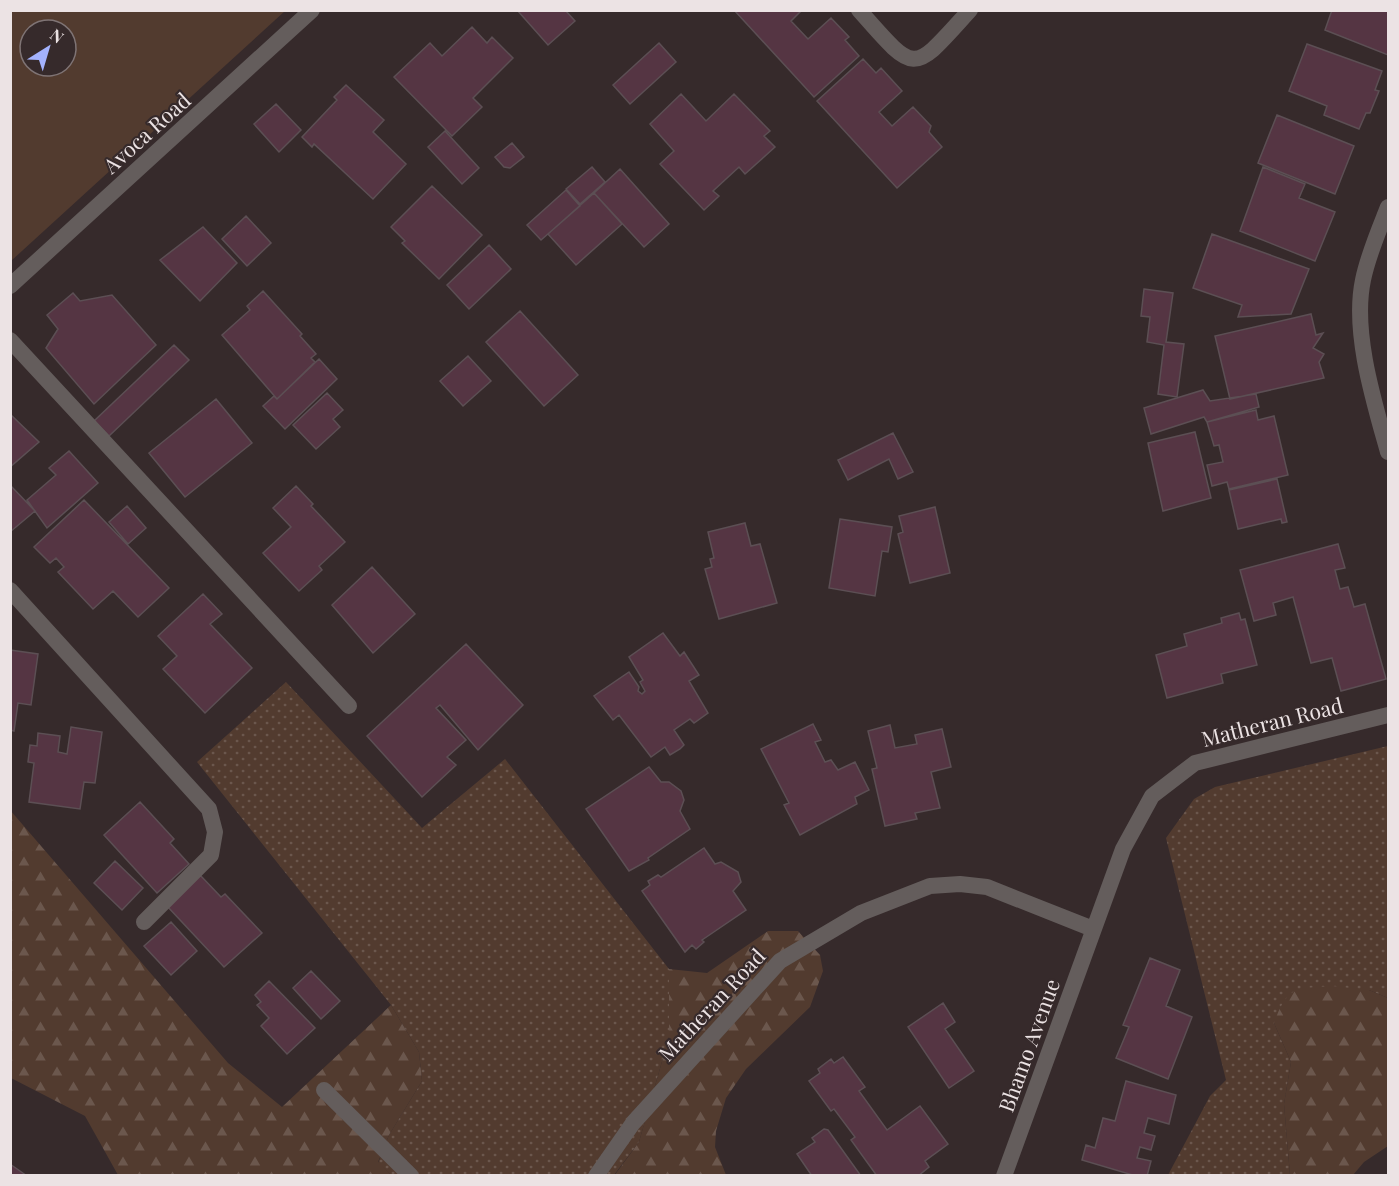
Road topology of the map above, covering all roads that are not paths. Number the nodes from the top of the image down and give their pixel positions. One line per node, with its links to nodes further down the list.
1 (312, 10): 5 (street, Avoca Road)
2 (859, 10): 3 (street)
3 (970, 10)
4 (1389, 207): 7 (street)
5 (10, 286)
6 (10, 340): 9 (street)
7 (1389, 452)
8 (10, 590): 11 (street)
9 (349, 706)
10 (1389, 715): 12 (street, Matheran Road)
11 (144, 922)
12 (1093, 929): 15 (street, Matheran Road); 16 (street, Bhamo Avenue)
13 (324, 1090): 14 (street)
14 (411, 1176)
15 (596, 1176)
16 (1004, 1176)

